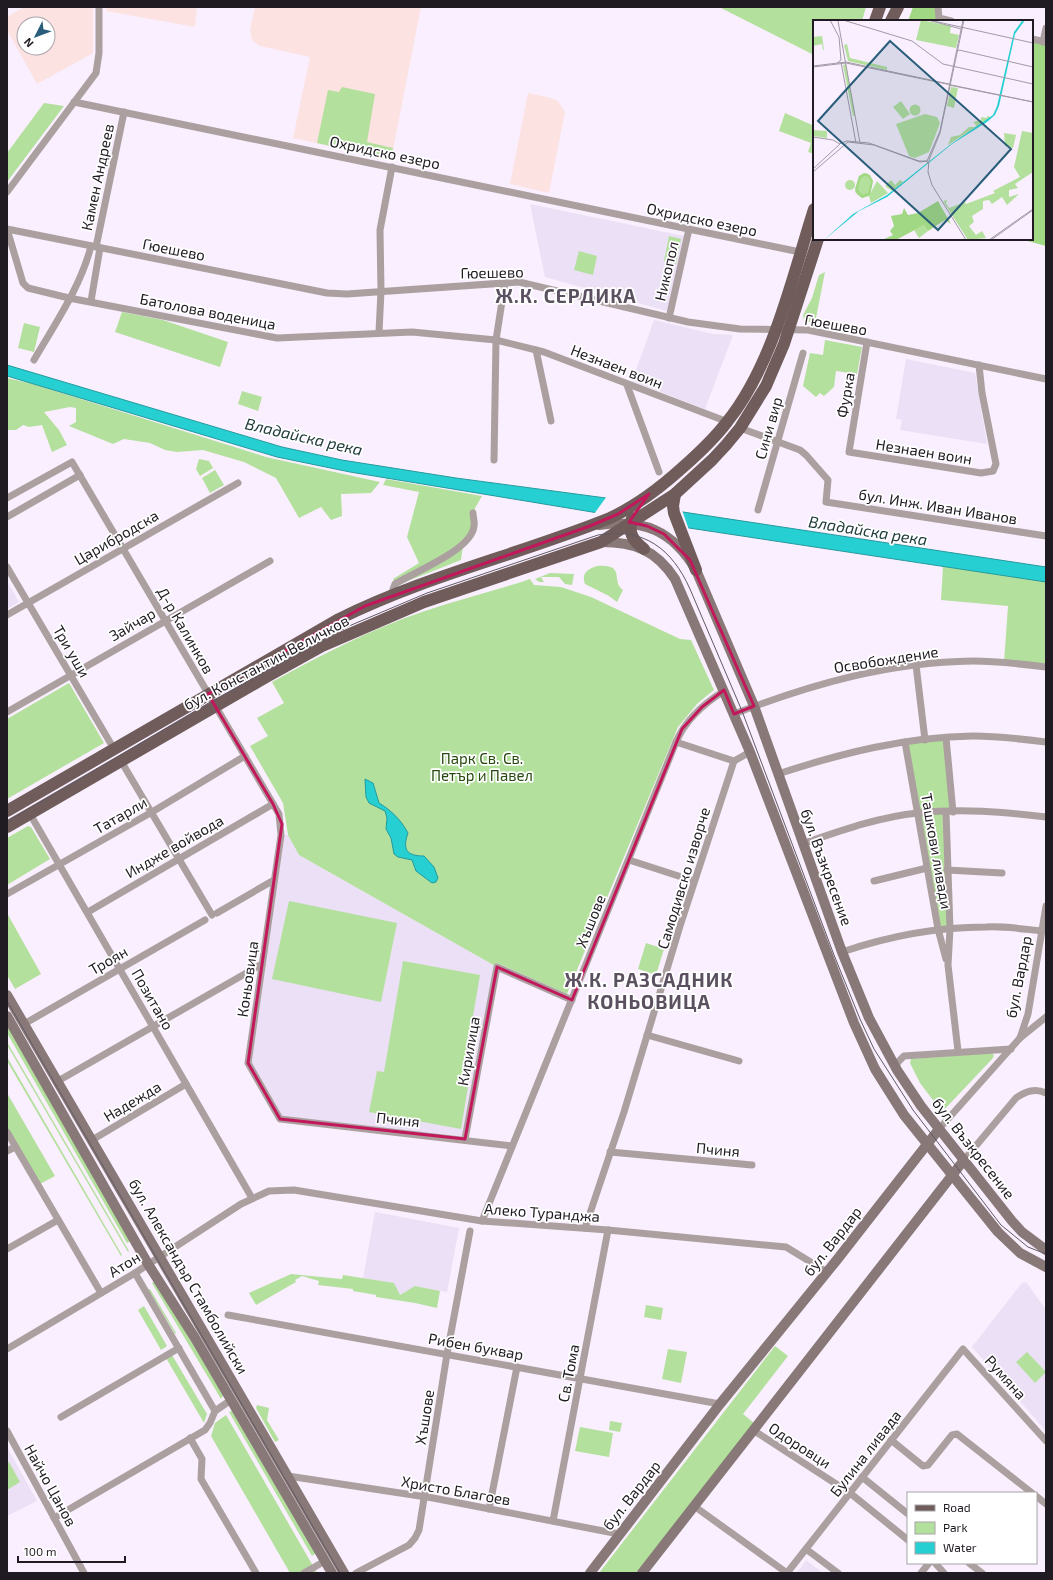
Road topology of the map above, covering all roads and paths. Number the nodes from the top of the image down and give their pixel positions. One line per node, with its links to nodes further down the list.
1 (99, 7): 13 (street)
2 (879, 7): 6 (main road)
3 (893, 7): 7 (main road)
4 (898, 7): 8 (main road)
5 (938, 7): 9 (street)
6 (875, 20)
7 (891, 20)
8 (892, 20)
9 (947, 20)
10 (1046, 28): 12 (street)
11 (1033, 39): 12 (street)
12 (1044, 42)
13 (74, 102): 14 (street, Охридско езеро); 16 (street)
14 (124, 112): 15 (street, Охридско езеро); 21 (street, Камен Андреев)
15 (392, 167): 19 (street, Охридско езеро); 24 (street)
16 (7, 192)
17 (813, 212): 22 (main road)
18 (7, 229): 21 (street, Гюешево); 25 (street, Батолова воденица)
19 (689, 229): 22 (street, Охридско езеро); 27 (street, Никопол)
20 (818, 240): 28 (main road, бул. Константин Величков)
21 (95, 247): 24 (street, Гюешево); 25 (street, Камен Андреев); 26 (street)
22 (800, 252): 29 (main road)
23 (505, 282): 24 (street, Гюешево); 27 (street, Гюешево); 31 (street)
24 (381, 291): 30 (street)
25 (69, 298): 26 (street, Батолова воденица); 35 (street, Камен Андреев)
26 (91, 301): 30 (street, Батолова воденица)
27 (669, 318): 29 (street, Гюешево)
28 (788, 330): 29 (street, Гюешево); 32 (street, Гюешево); 41 (main road, бул. Константин Величков)
29 (775, 331): 40 (main road)
30 (379, 332): 31 (street, Батолова воденица)
31 (496, 340): 33 (street, Незнаен воин); 44 (street)
32 (867, 342): 36 (street, Гюешево); 43 (street, Фурка)
33 (536, 350): 38 (street, Незнаен воин); 39 (street)
34 (803, 353): 42 (street, Сини вир)
35 (34, 360)
36 (979, 365): 37 (street, Гюешево); 43 (street, Незнаен воин)
37 (1046, 379)
38 (627, 384): 40 (street, Незнаен воин); 45 (street)
39 (551, 421)
40 (728, 422): 48 (main road)
41 (740, 428): 42 (street); 49 (main road, бул. Константин Величков)
42 (777, 441): 51 (street, Сини вир); 56 (street, бул. Инж. Иван Иванов)
43 (849, 452)
44 (494, 460)
45 (659, 472)
46 (80, 475): 50 (street, Д-р Калинков); 53 (street); 58 (street, Д-р Калинков)
47 (238, 483): 58 (street, Царибродска)
48 (649, 494): 54 (main road); 55 (main road, бул. Константин Величков)
49 (675, 494): 54 (main road, бул. Константин Величков); 62 (main road)
50 (7, 498)
51 (758, 510)
52 (473, 513): 63 (street)
53 (7, 517)
54 (631, 523): 55 (street, бул. Възкресение); 57 (main road, бул. Константин Величков); 59 (main road); 62 (street, бул. Възкресение)
55 (590, 526): 63 (main road, бул. Константин Величков)
56 (1046, 536)
57 (601, 542): 59 (street, бул. Възкресение); 72 (main road, бул. Константин Величков)
58 (122, 548): 64 (street, Царибродска); 66 (street, Д-р Калинков)
59 (644, 549): 70 (street, бул. Възкресение)
60 (270, 561): 66 (street, Зайчар)
61 (7, 567): 64 (street, Три уши)
62 (696, 570): 73 (street, бул. Възкресение)
63 (394, 595): 71 (main road, бул. Константин Величков)
64 (28, 603): 65 (street, Царибродска); 69 (street, Три уши)
65 (7, 615)
66 (165, 620): 69 (street, Зайчар); 71 (street, Д-р Калинков)
67 (916, 665): 68 (street, Освобождение); 73 (street, Освобождение); 77 (street)
68 (1046, 667)
69 (70, 674): 74 (street, Зайчар); 81 (street, Три уши)
70 (724, 690): 75 (street, бул. Възкресение); 78 (street, Хъшове)
71 (208, 694): 72 (street, Д-р Калинков); 81 (main road, бул. Константин Величков)
72 (215, 706): 83 (street, Д-р Калинков); 84 (main road, бул. Константин Величков)
73 (754, 706): 75 (street, Освобождение); 86 (street, бул. Възкресение)
74 (7, 712)
75 (734, 714): 82 (street, бул. Възкресение)
76 (946, 738): 77 (street); 80 (street); 90 (street, Ташкови ливади)
77 (925, 740): 79 (street)
78 (676, 742): 85 (street); 98 (street, Хъшове)
79 (905, 742): 86 (street); 91 (street, Ташкови ливади)
80 (1046, 742)
81 (114, 749): 88 (main road, бул. Константин Величков)
82 (750, 752): 85 (street); 137 (street, бул. Възкресение)
83 (245, 756): 87 (street, Д-р Калинков); 89 (street, Татарли)
84 (121, 761): 89 (street); 92 (main road, бул. Константин Величков)
85 (734, 761): 104 (street, Самодивско изворче)
86 (778, 774): 96 (street, бул. Възкресение)
87 (273, 804): 95 (street, Д-р Калинков); 97 (street, Индже войвода)
88 (7, 811)
89 (152, 812): 97 (street); 99 (street, Татарли)
90 (949, 812): 91 (street); 93 (street); 101 (street, Ташкови ливади)
91 (918, 813): 96 (street); 100 (street, Ташкови ливади)
92 (30, 814): 94 (main road, бул. Константин Величков); 99 (street, Позитано)
93 (1046, 817)
94 (7, 827)
95 (282, 834): 103 (street, Коньовица)
96 (802, 844): 113 (street, бул. Възкресение)
97 (178, 859): 103 (street); 108 (street, Индже войвода)
98 (629, 860): 104 (street); 118 (street, Хъшове)
99 (60, 864): 106 (street, Татарли); 108 (street, Позитано)
100 (927, 868): 105 (street); 110 (street, Ташкови ливади)
101 (947, 870): 102 (street); 111 (street, Ташкови ливади)
102 (1002, 873)
103 (274, 880): 114 (street, Коньовица)
104 (694, 881): 123 (street, Самодивско изворче)
105 (874, 881)
106 (7, 894)
107 (1046, 906): 112 (street, бул. Вардар)
108 (88, 912): 116 (street, Позитано)
109 (205, 920): 116 (street, Троян)
110 (938, 929): 111 (street); 113 (street); 115 (street, Ташкови ливади)
111 (950, 929): 112 (street); 115 (street, Ташкови ливади)
112 (1042, 931): 124 (street, бул. Вардар)
113 (842, 952): 128 (street, бул. Възкресение)
114 (262, 964): 122 (street); 132 (street, Коньовица)
115 (948, 965): 126 (street, Ташкови ливади)
116 (120, 968): 121 (street, Троян); 122 (street, Позитано)
117 (7, 995): 121 (street, бул. Александър Стамболийски)
118 (572, 1000): 135 (street, Кирилица); 139 (street, Хъшове)
119 (7, 1016): 154 (street, бул. Александър Стамболийски)
120 (1046, 1017): 124 (street)
121 (24, 1024): 129 (street, бул. Александър Стамболийски)
122 (153, 1026): 129 (street); 130 (street, Позитано)
123 (648, 1035): 127 (street); 141 (street, Самодивско изворче)
124 (1020, 1038): 125 (street, бул. Вардар)
125 (1011, 1049): 126 (street); 133 (street, бул. Вардар)
126 (958, 1051): 128 (street)
127 (739, 1060)
128 (897, 1070): 133 (street, бул. Възкресение)
129 (58, 1081): 136 (street, бул. Александър Стамболийски)
130 (186, 1084): 136 (street, Надежда); 145 (street, Позитано)
131 (1046, 1093): 142 (street)
132 (280, 1119): 135 (street, Пчиня)
133 (940, 1129): 137 (street, бул. Вардар); 142 (street, бул. Възкресение)
134 (7, 1132): 138 (street)
135 (465, 1139): 139 (street, Пчиня)
136 (92, 1140): 153 (street, бул. Александър Стамболийски)
137 (927, 1145): 144 (street, бул. Възкресение); 156 (street, бул. Вардар)
138 (15, 1146): 140 (street); 146 (street)
139 (512, 1146): 147 (street, Хъшове)
140 (7, 1151)
141 (610, 1152): 143 (street, Пчиня); 148 (street, Самодивско изворче)
142 (964, 1160): 144 (street); 152 (street, бул. Възкресение)
143 (752, 1165)
144 (952, 1175): 155 (street, бул. Възкресение); 170 (street)
145 (252, 1198): 147 (street, Алеко Туранджа); 153 (street, Атон)
146 (58, 1220): 151 (street); 158 (street)
147 (482, 1221): 148 (street, Алеко Туранджа)
148 (585, 1228): 149 (street, Алеко Туранджа)
149 (608, 1230): 156 (street, Алеко Туранджа); 165 (street, Св. Тома)
150 (470, 1231): 163 (street, Хъшове)
151 (7, 1249)
152 (1046, 1250)
153 (161, 1256): 154 (street, Атон); 175 (street, бул. Александър Стамболийски)
154 (148, 1264): 157 (street, Атон); 166 (street, бул. Александър Стамболийски)
155 (1046, 1267)
156 (826, 1272): 167 (street, бул. Вардар)
157 (135, 1273): 158 (street, Атон); 160 (street)
158 (101, 1293): 161 (street, Атон)
159 (228, 1315): 163 (street, Рибен буквар)
160 (179, 1348): 168 (street); 169 (street)
161 (7, 1349)
162 (963, 1349): 173 (street, Булина ливада); 174 (street, Румяна)
163 (447, 1354): 164 (street, Рибен буквар); 179 (street, Хъшове)
164 (517, 1367): 165 (street, Рибен буквар); 183 (street)
165 (580, 1378): 167 (street, Рибен буквар); 186 (street, Св. Тома)
166 (231, 1400): 168 (street); 190 (street, бул. Александър Стамболийски)
167 (720, 1404): 187 (street, бул. Вардар)
168 (215, 1411): 172 (street)
169 (61, 1417)
170 (753, 1430): 178 (street, Одоровци); 182 (street)
171 (7, 1431): 185 (street, Найчо Цанов)
172 (190, 1438): 185 (street); 195 (street)
173 (891, 1440): 176 (street, Булина ливада); 177 (street)
174 (1046, 1441)
175 (288, 1476): 179 (street, Христо Благоев); 198 (street, бул. Александър Стамболийски)
176 (862, 1477): 178 (street, Булина ливада); 184 (street)
177 (1031, 1492)
178 (850, 1493): 188 (street, Одоровци); 189 (street, Булина ливада)
179 (424, 1497): 183 (street, Христо Благоев); 199 (street, Хъшове)
180 (1037, 1497): 181 (street)
181 (1046, 1504)
182 (694, 1506): 201 (street); 202 (street)
183 (489, 1509): 186 (street, Христо Благоев)
184 (907, 1513)
185 (54, 1518): 194 (street, Найчо Цанов)
186 (553, 1521): 187 (street, Христо Благоев)
187 (619, 1534): 200 (street, бул. Вардар)
188 (907, 1539)
189 (806, 1549): 202 (street, Булина ливада); 203 (street)
190 (325, 1561): 196 (street); 197 (street, бул. Александър Стамболийски)
191 (928, 1564): 204 (street)
192 (936, 1564): 205 (street)
193 (970, 1564): 206 (street)
194 (84, 1573)
195 (256, 1573)
196 (304, 1573)
197 (332, 1573)
198 (344, 1573)
199 (356, 1573)
200 (590, 1573)
201 (642, 1573)
202 (787, 1573)
203 (838, 1573)
204 (921, 1573)
205 (944, 1573)
206 (982, 1573)

